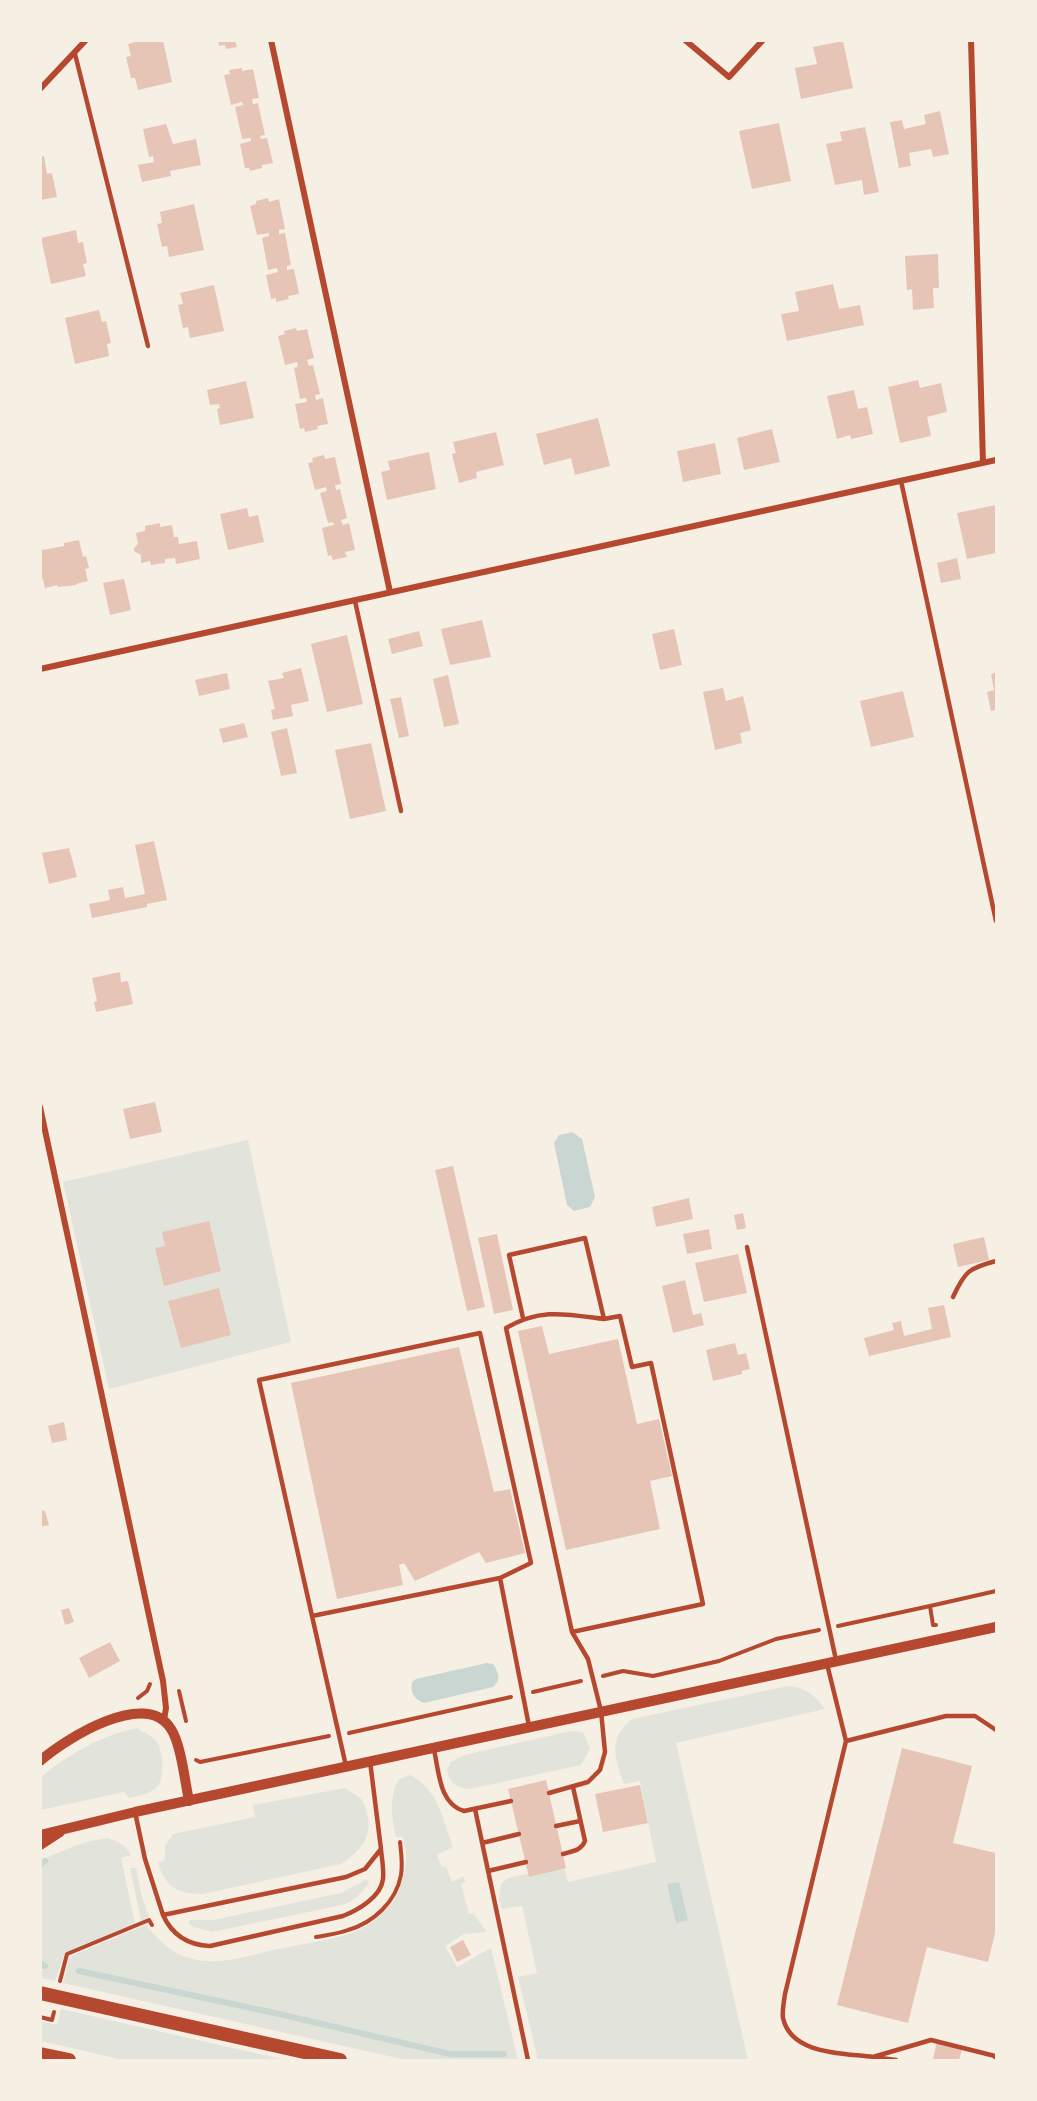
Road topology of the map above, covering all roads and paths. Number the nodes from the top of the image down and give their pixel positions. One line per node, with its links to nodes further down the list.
1 (86, 40): 6 (street)
2 (271, 40): 12 (street)
3 (685, 40): 4 (street)
4 (763, 40)
5 (971, 40): 10 (street)
6 (75, 54): 7 (street); 8 (lane)
7 (40, 89)
8 (148, 346)
9 (996, 460): 10 (street)
10 (983, 463): 11 (street)
11 (901, 481): 12 (street); 16 (lane)
12 (390, 592): 13 (street)
13 (355, 601): 14 (street); 15 (lane)
14 (40, 669)
15 (401, 811)
16 (996, 921)
17 (40, 1107): 33 (street)
18 (747, 1247): 27 (lane)
19 (996, 1262): 20 (lane)
20 (953, 1297)
21 (524, 1318): 22 (lane); 22 (lane); 28 (lane)
22 (604, 1319): 28 (lane)
23 (500, 1578): 25 (lane); 25 (lane); 31 (lane)
24 (930, 1606): 27 (path)
25 (312, 1616): 40 (lane)
26 (996, 1627): 29 (street)
27 (828, 1628): 29 (lane); 30 (path)
28 (572, 1632): 30 (lane)
29 (831, 1661): 32 (street); 36 (lane)
30 (593, 1678): 31 (path); 32 (lane)
31 (523, 1695): 34 (lane)
32 (601, 1711): 34 (street); 41 (lane)
33 (164, 1720): 38 (street); 43 (street)
34 (529, 1726): 37 (street)
35 (996, 1730): 36 (lane)
36 (846, 1741): 64 (lane)
37 (434, 1747): 39 (street); 45 (lane)
38 (40, 1761)
39 (370, 1761): 40 (street); 54 (lane)
40 (346, 1766): 43 (street)
41 (573, 1787): 42 (lane); 47 (lane)
42 (549, 1794)
43 (189, 1801): 46 (street)
44 (511, 1801): 45 (lane)
45 (475, 1809): 52 (lane)
46 (135, 1812): 49 (street); 58 (lane)
47 (580, 1821): 48 (lane); 55 (lane)
48 (556, 1826)
49 (68, 1827): 51 (street); 53 (street)
50 (519, 1834): 52 (lane)
51 (40, 1835)
52 (482, 1843): 57 (lane)
53 (40, 1845)
54 (381, 1849): 58 (lane); 58 (lane)
55 (563, 1854)
56 (526, 1862): 57 (lane)
57 (488, 1871): 68 (lane)
58 (163, 1915)
59 (40, 1993): 67 (main road)
60 (55, 2008): 61 (path)
61 (40, 2017)
62 (996, 2049): 65 (lane)
63 (40, 2054): 66 (main road)
64 (873, 2056): 65 (lane); 69 (lane); 70 (lane)
65 (995, 2058)
66 (69, 2061)
67 (340, 2061)
68 (528, 2061)
69 (878, 2061)
70 (896, 2061)

